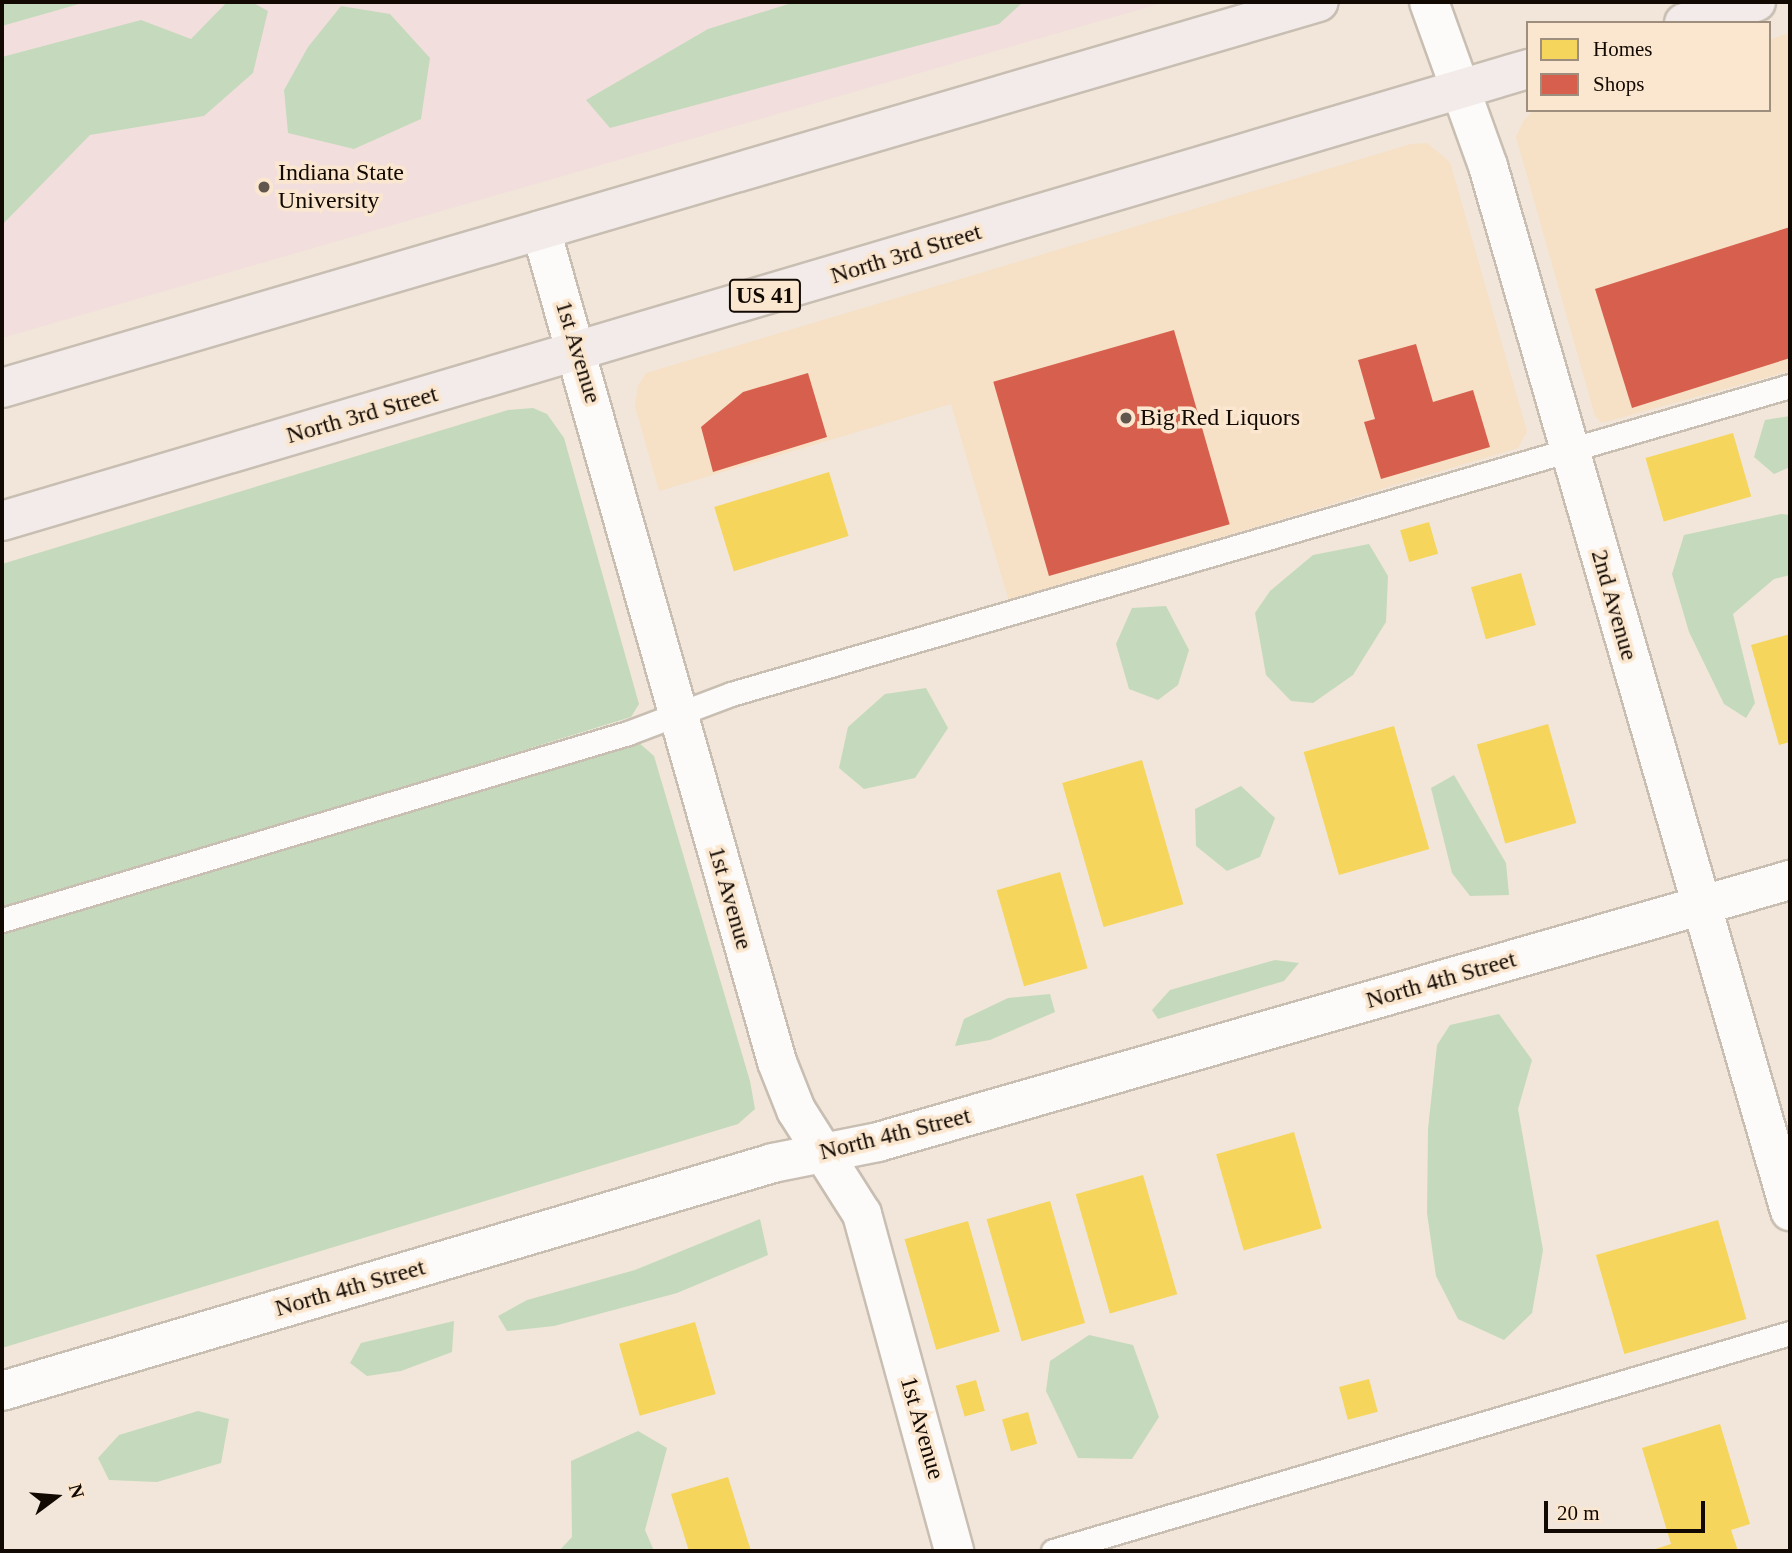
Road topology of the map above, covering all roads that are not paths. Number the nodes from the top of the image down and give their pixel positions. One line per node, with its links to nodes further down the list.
1 (1319, 2): 7 (highway)
2 (1429, 2): 6 (street, 2nd Avenue)
3 (1756, 2): 4 (highway)
4 (1691, 21)
5 (1526, 70): 6 (highway, North 3rd Street / US 41)
6 (1461, 88): 8 (highway, North 3rd Street / US 41); 11 (street, 2nd Avenue)
7 (541, 230): 8 (street, 1st Avenue); 10 (highway)
8 (578, 352): 12 (highway, North 3rd Street / US 41); 13 (street, 1st Avenue)
9 (1790, 386): 11 (lane)
10 (2, 388)
11 (1570, 451): 13 (lane); 15 (street, 2nd Avenue)
12 (2, 521)
13 (677, 713): 16 (lane); 17 (street, 1st Avenue)
14 (1790, 880): 15 (street, North 4th Street)
15 (1701, 906): 17 (street, North 4th Street); 18 (street, 2nd Avenue)
16 (2, 920)
17 (824, 1153): 20 (street, North 4th Street); 21 (street, 1st Avenue)
18 (1790, 1211)
19 (1790, 1332): 22 (lane)
20 (2, 1391)
21 (954, 1551)
22 (1053, 1551)

